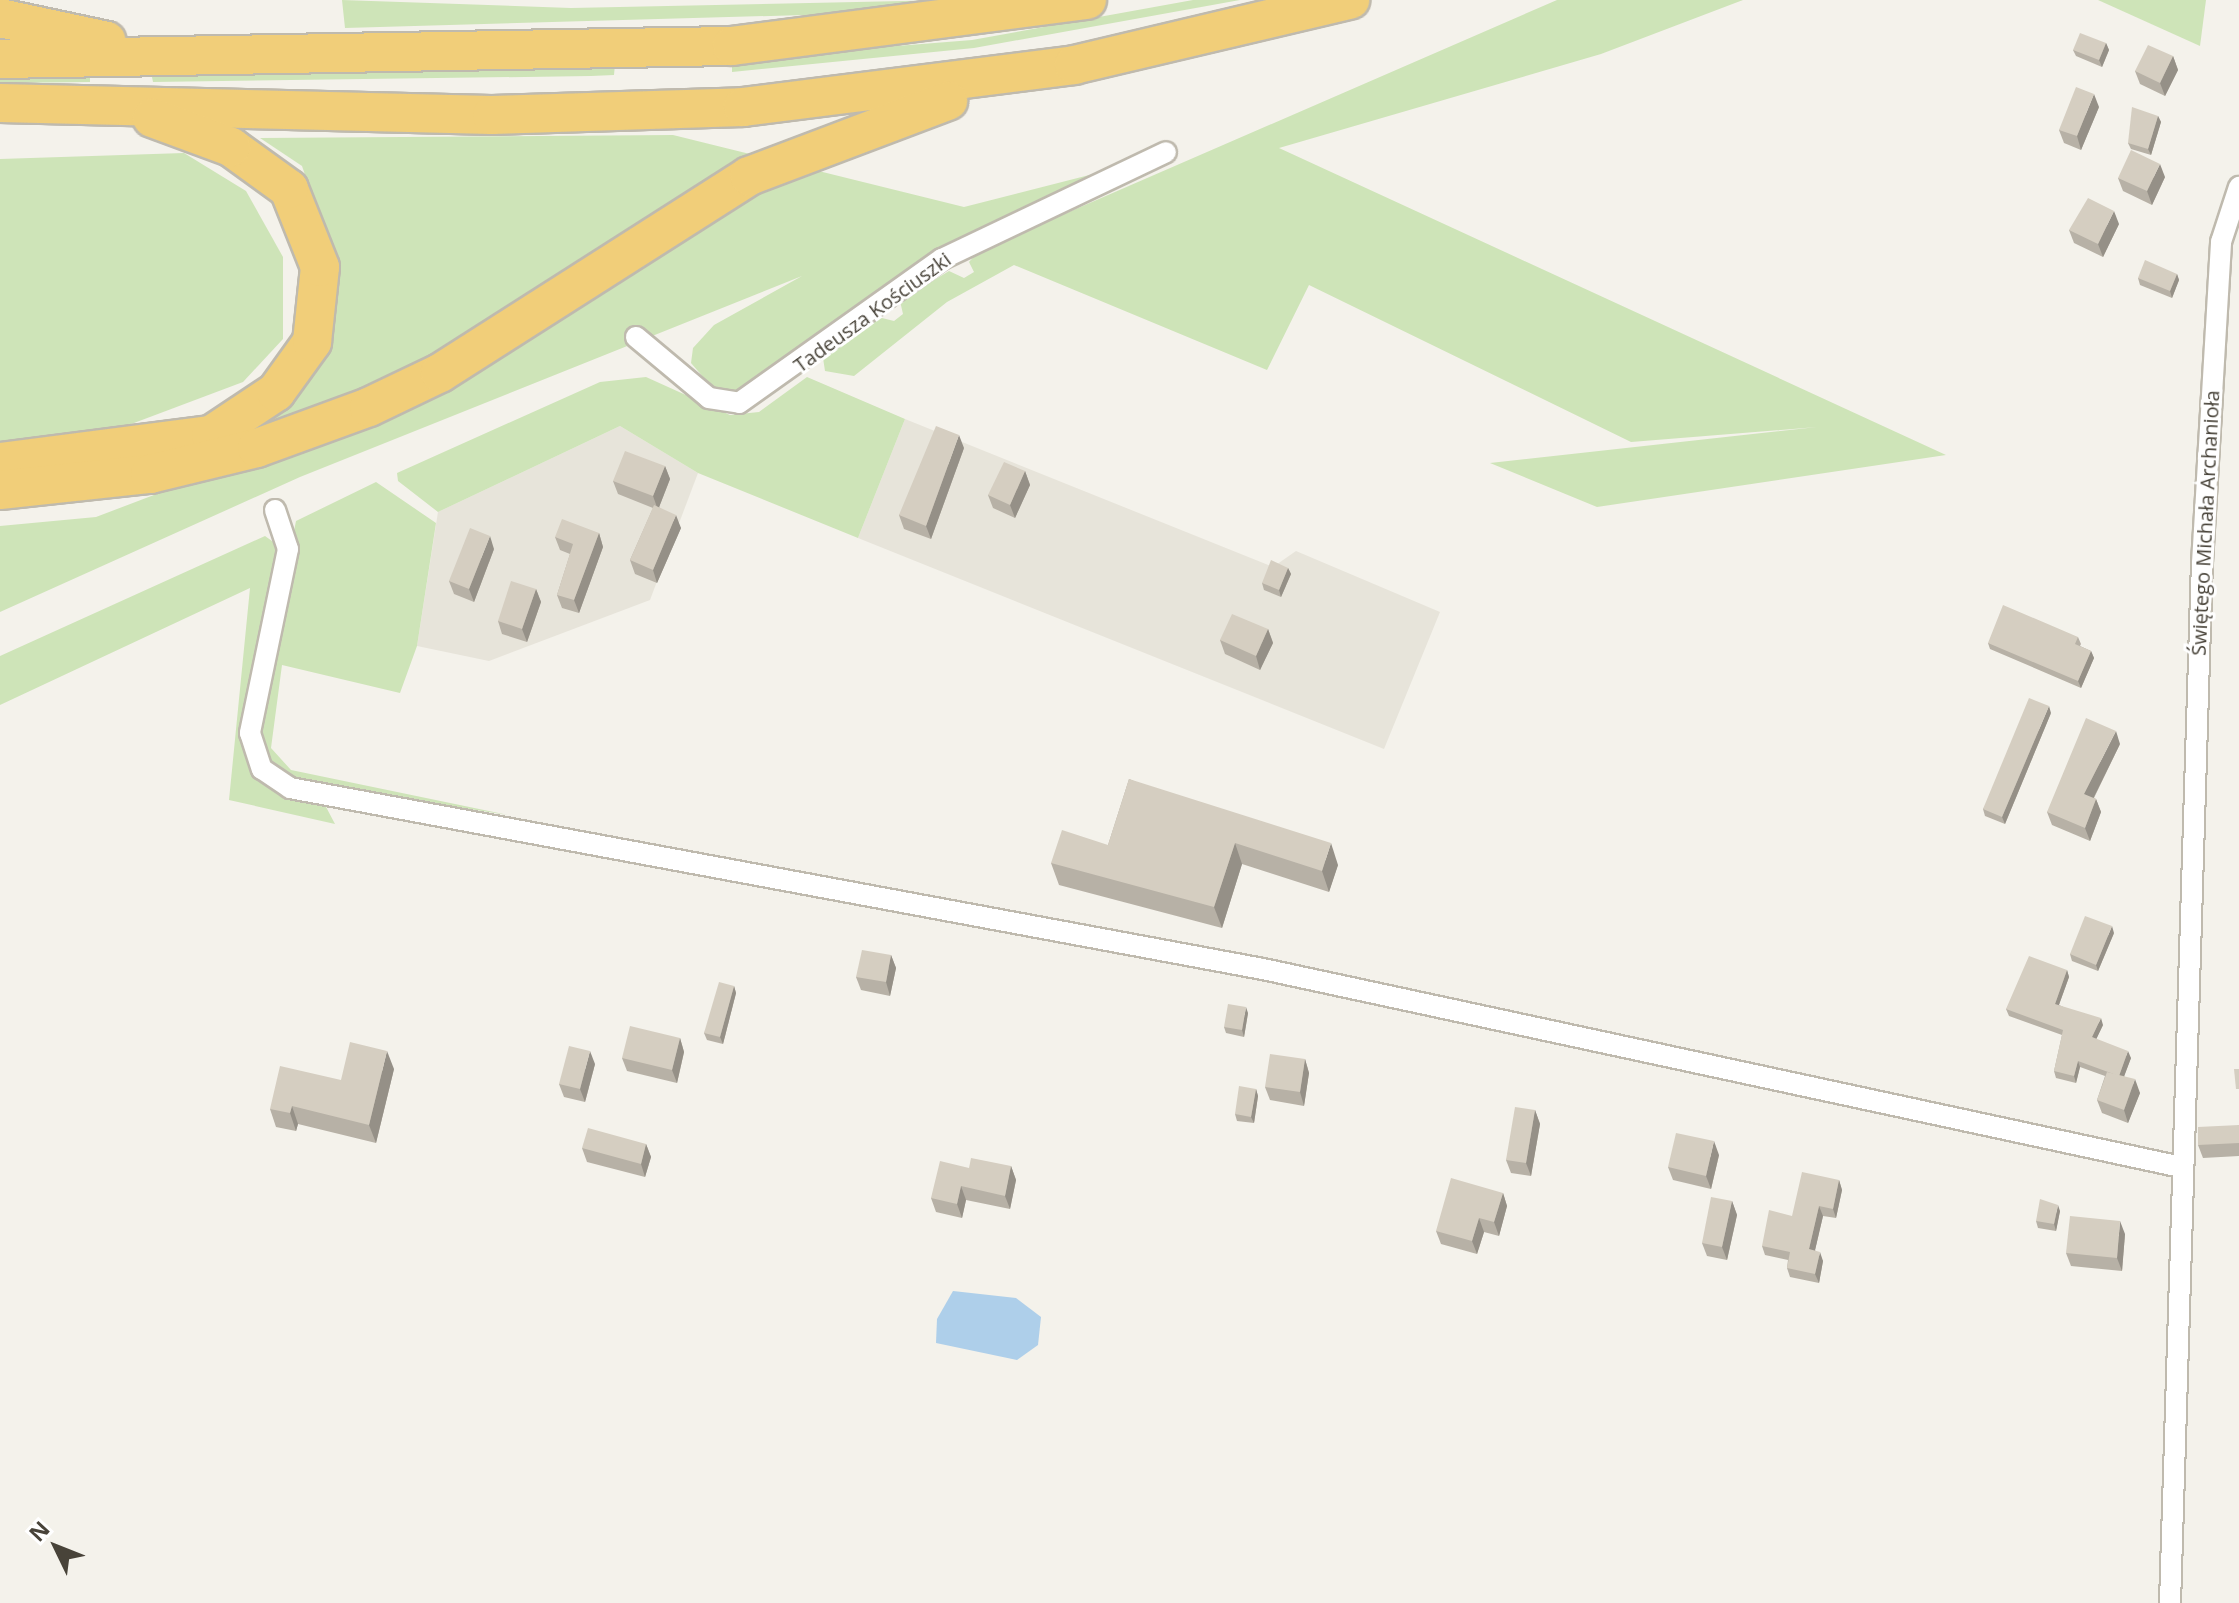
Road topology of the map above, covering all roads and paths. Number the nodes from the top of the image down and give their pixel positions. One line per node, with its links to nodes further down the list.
1 (1087, 0): 4 (highway)
2 (1350, 0): 6 (highway)
3 (0, 18): 4 (highway)
4 (201, 56): 5 (highway)
5 (0, 59)
6 (1026, 73): 8 (highway); 13 (highway)
7 (0, 103): 8 (highway)
8 (111, 105): 12 (highway)
9 (1166, 152): 11 (street, Tadeusza Kościuszki)
10 (2239, 187): 15 (street, Świętego Michała Archanioła)
11 (636, 337)
12 (0, 462)
13 (0, 490)
14 (275, 510): 15 (street)
15 (2181, 1167): 16 (street, Świętego Michała Archanioła)
16 (2170, 1603)

